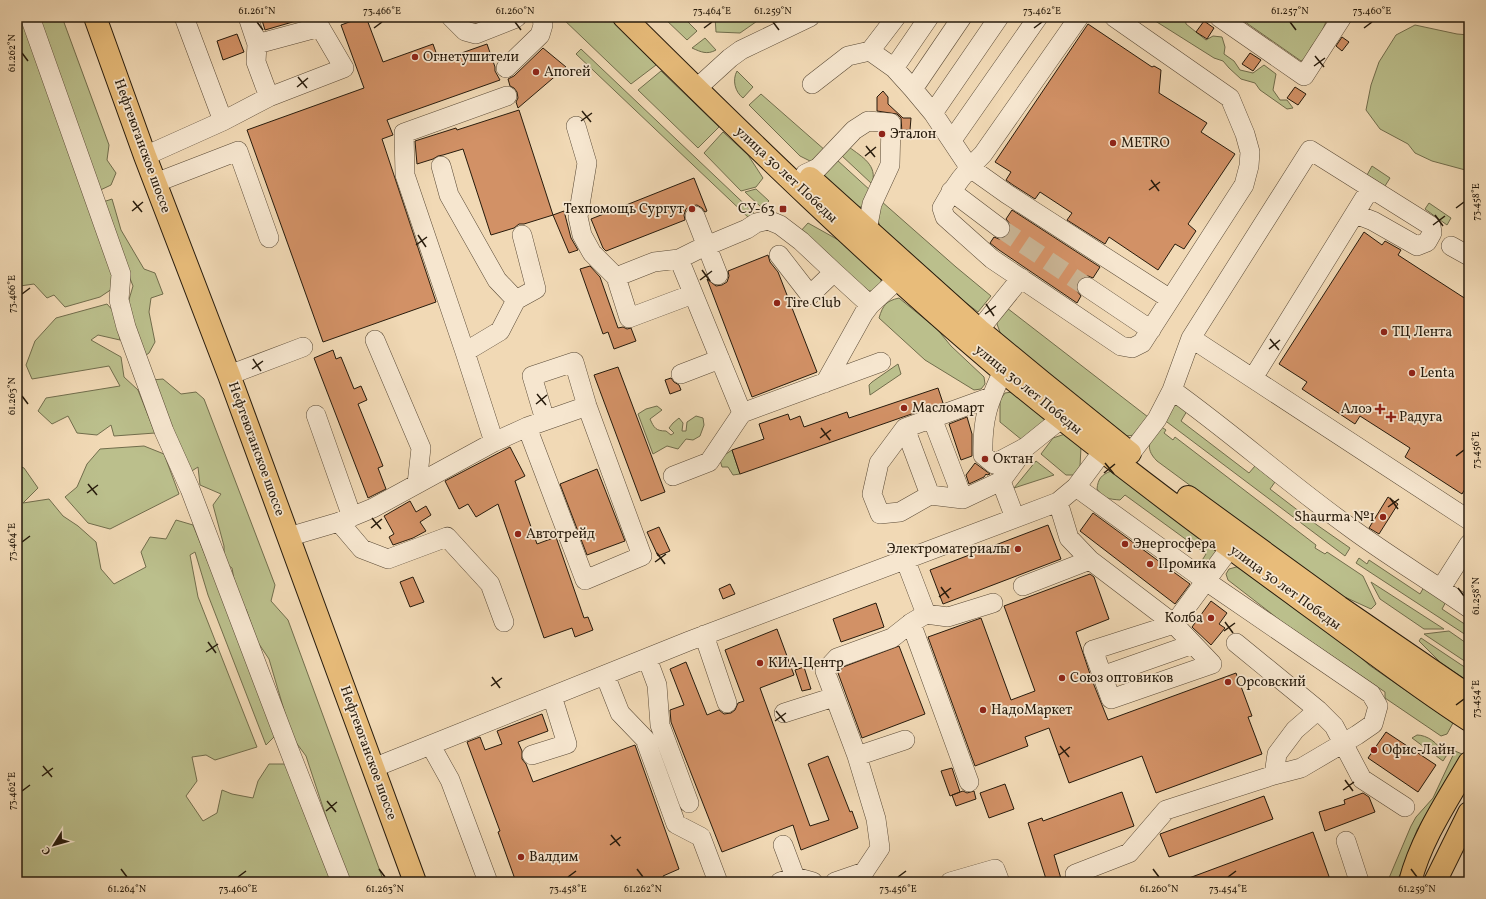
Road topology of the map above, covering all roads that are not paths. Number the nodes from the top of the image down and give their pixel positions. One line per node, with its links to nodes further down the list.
1 (30, 17): 142 (street)
2 (95, 17): 33 (main road, Нефтеюганское шоссе)
3 (184, 17): 30 (street)
4 (248, 17): 20 (street)
5 (451, 17): 6 (street)
6 (517, 17)
7 (542, 17): 22 (street)
8 (624, 17): 24 (main road, улица 30 лет Победы)
9 (646, 17): 24 (main road, улица 30 лет Победы)
10 (810, 17): 24 (street)
11 (896, 17): 21 (street)
12 (929, 17): 23 (street)
13 (962, 17): 26 (street)
14 (999, 17): 29 (street)
15 (1038, 17): 32 (street)
16 (1114, 17): 60 (street)
17 (1219, 17): 18 (street)
18 (1342, 17)
19 (1076, 18): 35 (street)
20 (257, 44): 28 (street); 28 (street)
21 (870, 51): 23 (street); 25 (street)
22 (506, 68)
23 (894, 68): 26 (street)
24 (701, 84): 36 (main road, улица 30 лет Победы); 57 (main road, улица 30 лет Победы)
25 (812, 84)
26 (913, 89): 29 (street)
27 (507, 96): 68 (street)
28 (269, 97): 30 (street)
29 (933, 113): 32 (street)
30 (223, 121): 33 (street)
31 (576, 126): 55 (street)
32 (952, 140): 35 (street)
33 (145, 156): 37 (main road, Нефтеюганское шоссе)
34 (440, 166): 61 (street)
35 (969, 167): 39 (street); 40 (street)
36 (805, 174): 44 (main road, улица 30 лет Победы); 44 (street)
37 (155, 183): 46 (street); 73 (main road, Нефтеюганское шоссе)
38 (1370, 189): 41 (street); 41 (street); 65 (street)
39 (951, 192): 43 (street); 47 (street)
40 (1007, 194): 43 (street); 60 (street)
41 (1355, 214): 74 (street)
42 (695, 216): 48 (street)
43 (995, 224): 47 (street)
44 (867, 230): 63 (main road, улица 30 лет Победы)
45 (522, 235): 61 (street)
46 (269, 238)
47 (974, 243): 56 (street)
48 (708, 246): 52 (street); 53 (street); 54 (street)
49 (1451, 246): 51 (street)
50 (779, 255): 53 (street)
51 (1469, 256)
52 (679, 259): 55 (street); 59 (street)
53 (834, 272): 62 (street)
54 (718, 274)
55 (616, 277): 59 (street)
56 (1021, 278): 63 (street); 64 (street)
57 (898, 279): 62 (street); 71 (main road, улица 30 лет Победы)
58 (1087, 287): 64 (street)
59 (693, 294): 69 (street)
60 (1170, 299): 64 (street)
61 (516, 300): 68 (street)
62 (870, 305): 75 (street)
63 (979, 330): 89 (main road, улица 30 лет Победы)
64 (1151, 330)
65 (1191, 338): 74 (street); 76 (street)
66 (375, 340): 92 (street)
67 (303, 347): 73 (street)
68 (465, 352): 86 (street)
69 (720, 359): 72 (street); 79 (street)
70 (882, 362): 75 (street)
71 (1003, 371): 77 (street); 82 (main road, улица 30 лет Победы)
72 (681, 374)
73 (229, 375): 100 (main road, Нефтеюганское шоссе)
74 (1253, 378): 99 (street)
75 (825, 383): 79 (street)
76 (1172, 390): 89 (street); 107 (street)
77 (991, 397): 81 (street); 87 (street)
78 (587, 406): 83 (street); 83 (street); 84 (street)
79 (742, 413): 90 (street)
80 (316, 415): 98 (street)
81 (932, 418): 85 (street); 95 (street)
82 (1062, 418): 87 (street); 88 (main road, улица 30 лет Победы)
83 (545, 420): 84 (street)
84 (527, 427): 86 (street)
85 (905, 428): 94 (street); 94 (street)
86 (494, 442): 92 (street)
87 (1026, 447): 91 (street)
88 (1103, 451): 93 (street); 102 (main road, улица 30 лет Победы)
89 (1130, 453): 120 (main road, улица 30 лет Победы)
90 (673, 476)
91 (1001, 482): 95 (street); 97 (street)
92 (417, 484): 98 (street)
93 (1076, 487): 96 (street); 105 (street)
94 (930, 495): 95 (street)
95 (963, 499)
96 (1058, 502): 97 (street); 104 (street)
97 (1015, 518): 103 (street)
98 (346, 519): 100 (street); 111 (street)
99 (1469, 520)
100 (288, 537): 132 (main road, Нефтеюганское шоссе)
101 (1469, 544): 107 (street)
102 (1230, 548): 105 (street); 125 (main road, улица 30 лет Победы)
103 (905, 559): 110 (street); 113 (street)
104 (1090, 560): 106 (street); 112 (street)
105 (1206, 581): 112 (street); 127 (street)
106 (1023, 586)
107 (1441, 588): 109 (street)
108 (993, 603): 110 (street)
109 (1469, 608)
110 (919, 618): 121 (street); 134 (street)
111 (504, 622)
112 (1174, 624): 115 (street); 118 (street)
113 (704, 635): 116 (street); 122 (street)
114 (1236, 643): 123 (street)
115 (1193, 644): 118 (street); 118 (street)
116 (647, 658): 117 (street); 135 (street)
117 (604, 675): 119 (street); 145 (street)
118 (1102, 676)
119 (552, 696): 128 (street); 129 (street)
120 (1469, 696)
121 (834, 697): 124 (street); 130 (street)
122 (727, 704)
123 (1318, 710): 127 (street); 133 (street)
124 (784, 713)
125 (1469, 720)
126 (905, 740): 130 (street)
127 (1344, 743): 133 (street); 136 (street)
128 (431, 746): 132 (street); 144 (street)
129 (532, 755)
130 (856, 756): 146 (street)
131 (1469, 763): 150 (main road)
132 (373, 768): 143 (main road, Нефтеюганское шоссе)
133 (1274, 775): 140 (street)
134 (970, 782)
135 (689, 803)
136 (1405, 807)
137 (1469, 813): 151 (main road)
138 (1346, 841): 149 (street)
139 (783, 845): 141 (street)
140 (1075, 874)
141 (796, 880)
142 (341, 882)
143 (415, 882)
144 (488, 882)
145 (718, 882)
146 (835, 882)
147 (950, 882): 148 (street)
148 (1000, 882)
149 (1360, 882)
150 (1410, 882)
151 (1434, 882)

